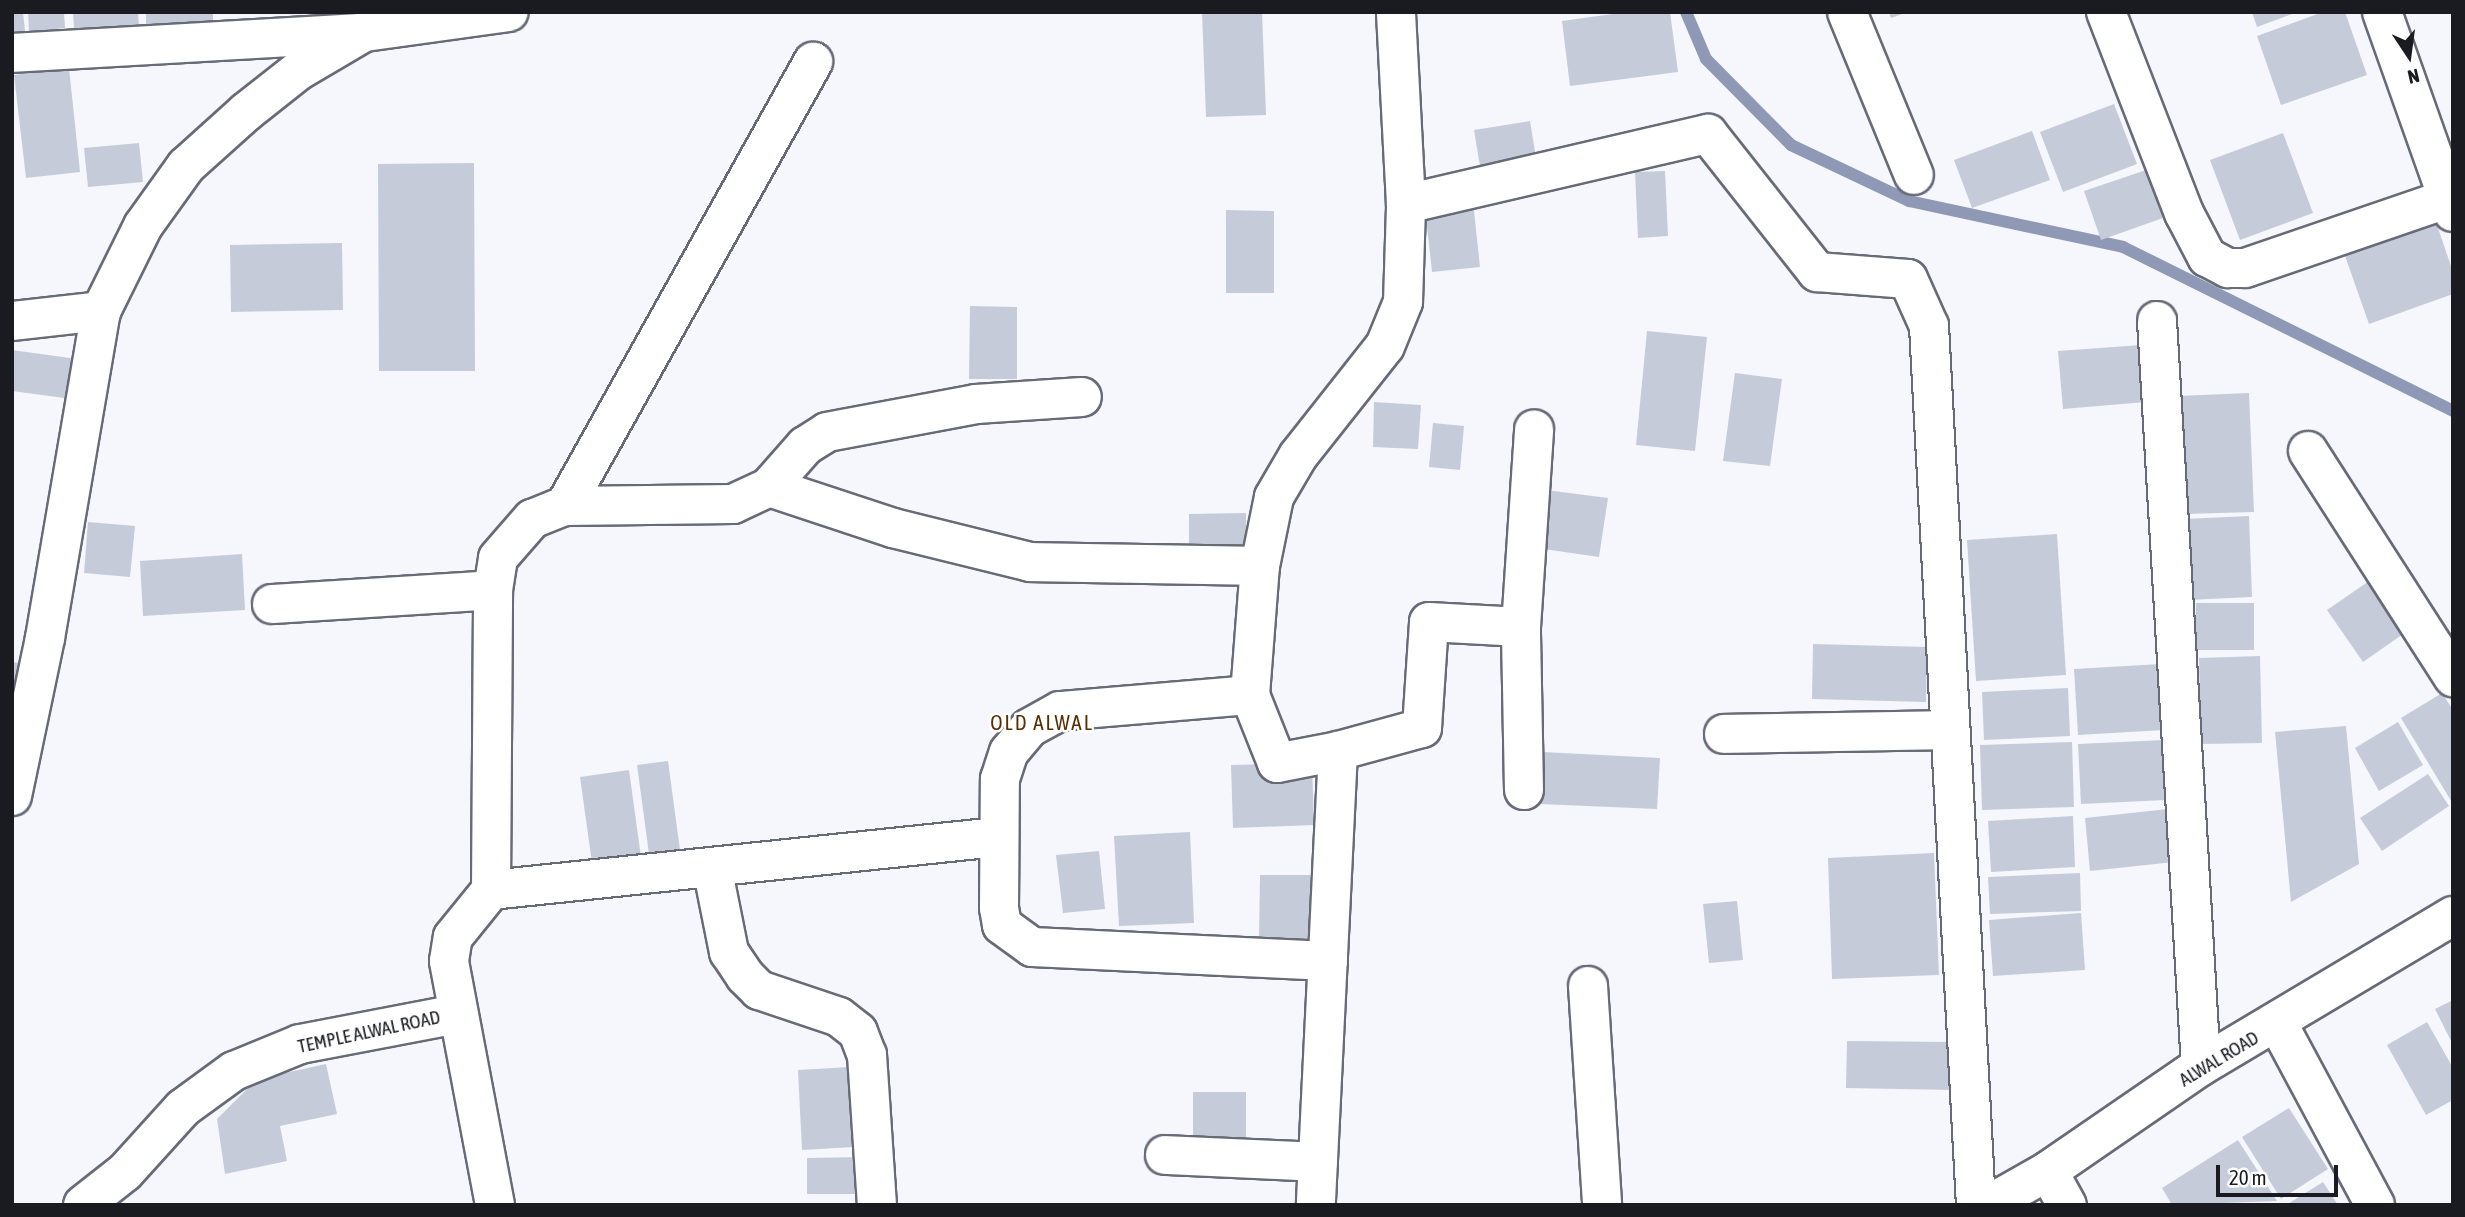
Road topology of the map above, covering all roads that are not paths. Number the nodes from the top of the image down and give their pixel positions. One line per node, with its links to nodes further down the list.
1 (509, 12): 6 (street)
2 (1396, 12): 10 (street)
3 (1847, 12): 9 (street)
4 (2106, 12): 11 (street)
5 (2382, 12): 11 (street)
6 (364, 32): 7 (street); 12 (street)
7 (12, 53)
8 (813, 62): 19 (street)
9 (1914, 175)
10 (1406, 204): 20 (street); 26 (street)
11 (2450, 205)
12 (101, 312): 13 (street); 30 (street)
13 (12, 321)
14 (2157, 321): 39 (street)
15 (1082, 397): 18 (street)
16 (1534, 429): 23 (street)
17 (2308, 451): 24 (street)
18 (769, 486): 19 (street); 20 (street)
19 (565, 506): 21 (street)
20 (1260, 566): 25 (street)
21 (492, 590): 22 (street); 33 (street)
22 (272, 604)
23 (1521, 627): 28 (street); 29 (street)
24 (2453, 677)
25 (1250, 695): 28 (street); 31 (street)
26 (1949, 730): 27 (street); 49 (street)
27 (1724, 734)
28 (1338, 751): 35 (street)
29 (1524, 790)
30 (12, 796)
31 (998, 837): 32 (street); 35 (street)
32 (712, 867): 33 (street); 46 (street)
33 (491, 890): 37 (street)
34 (2453, 916): 38 (street, ALWAL ROAD)
35 (1328, 961): 41 (street)
36 (1588, 986): 48 (street)
37 (458, 1014): 43 (street, TEMPLE ALWAL ROAD); 45 (street)
38 (2278, 1024): 39 (street, ALWAL ROAD); 52 (street)
39 (2201, 1066): 42 (street, ALWAL ROAD)
40 (1165, 1155): 41 (street)
41 (1318, 1163): 47 (street)
42 (2048, 1171): 50 (street, ALWAL ROAD); 51 (street)
43 (128, 1189): 44 (street, TEMPLE ALWAL ROAD)
44 (83, 1205)
45 (495, 1205)
46 (877, 1205)
47 (1316, 1205)
48 (1602, 1205)
49 (1976, 1205)
50 (1988, 1205)
51 (2067, 1205)
52 (2375, 1205)

